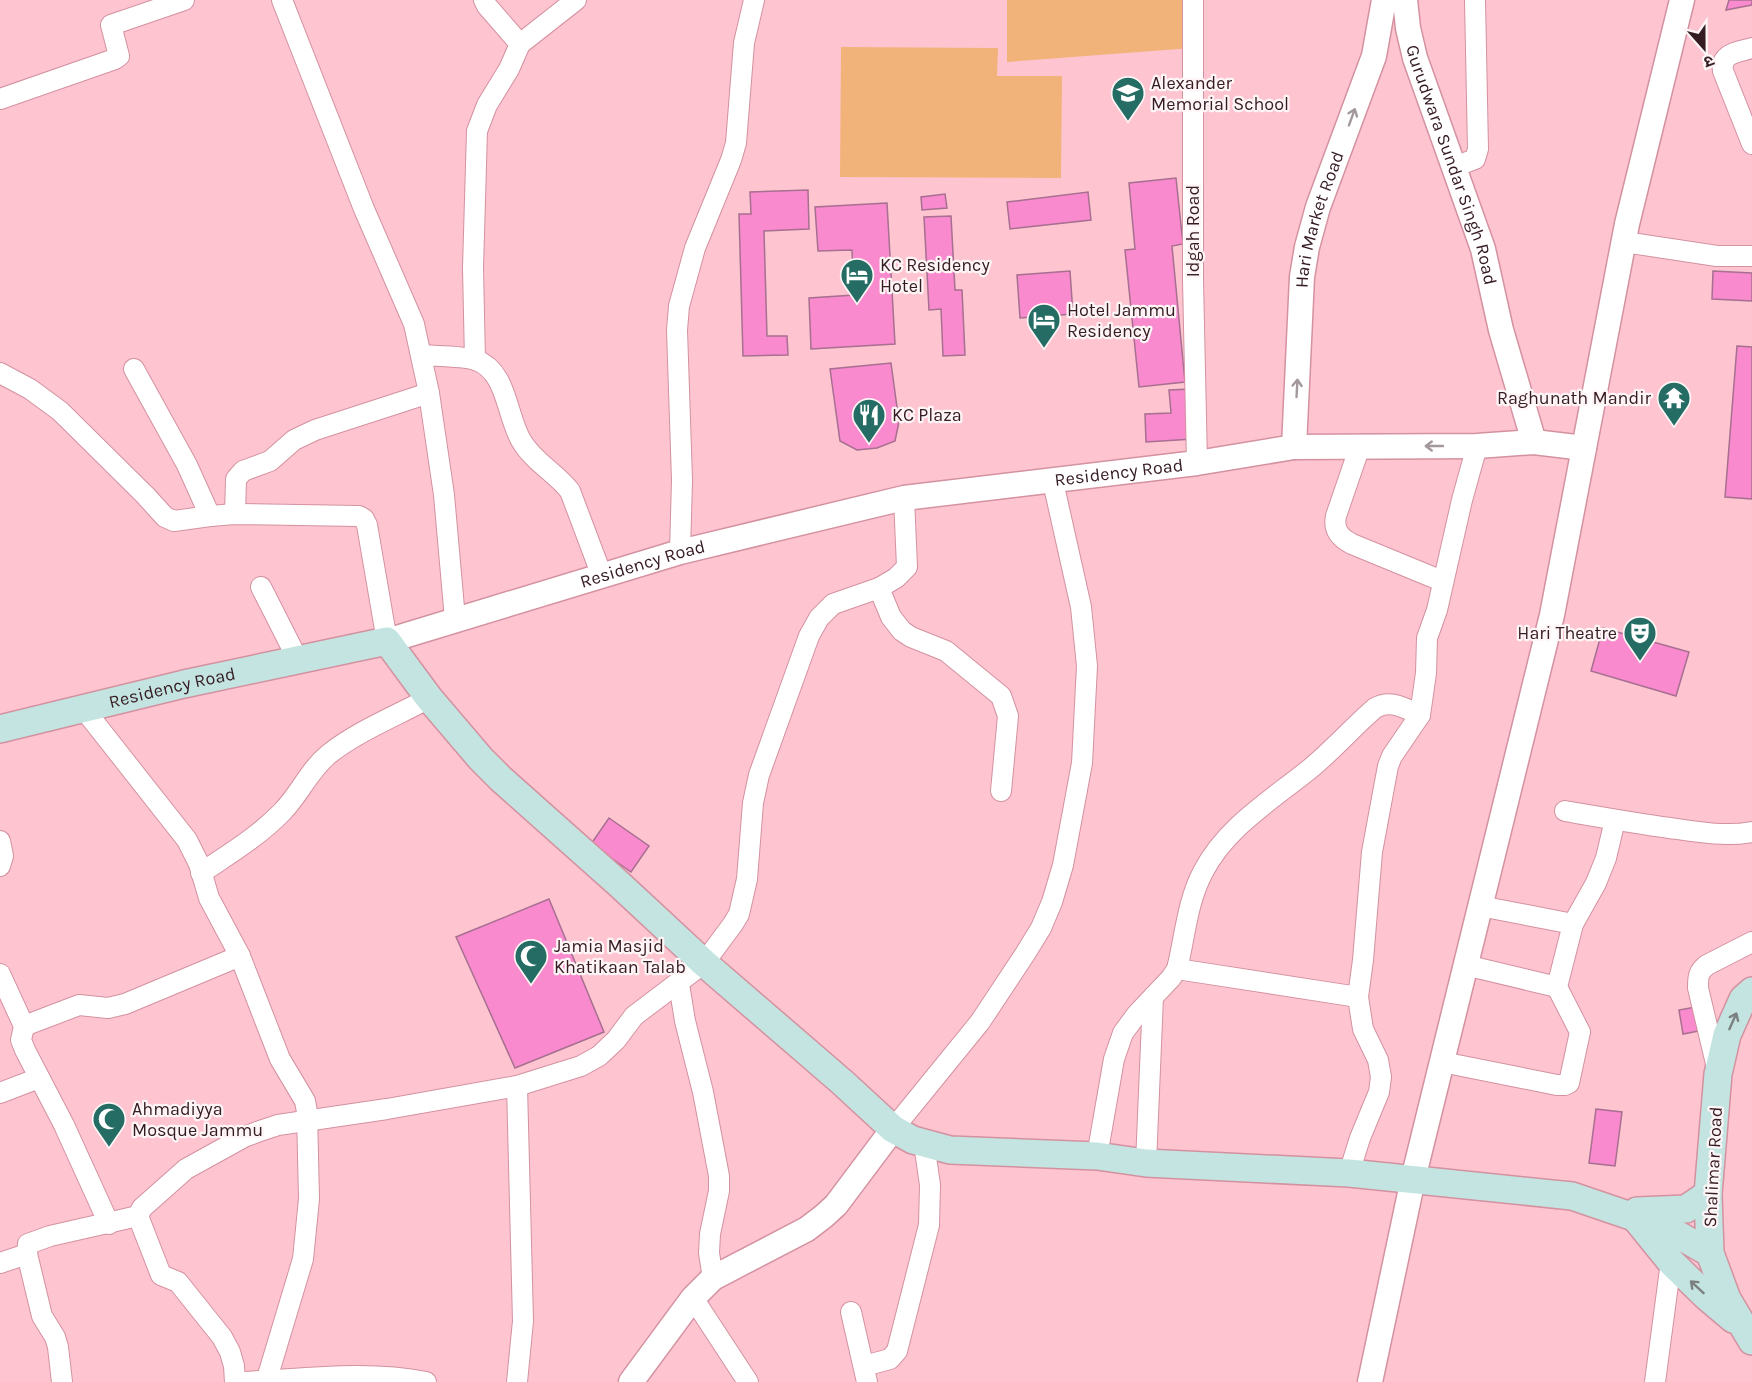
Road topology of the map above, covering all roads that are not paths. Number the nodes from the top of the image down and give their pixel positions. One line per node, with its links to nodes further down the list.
1 (184, 0): 13 (street)
2 (282, 0): 18 (street)
3 (484, 0): 11 (street)
4 (576, 0): 11 (street)
5 (754, 0): 33 (street)
6 (1193, 0): 28 (street, Idgah Road)
7 (1384, 0): 26 (street, Hari Market Road, one-way to 7)
8 (1405, 0): 15 (street, Gurudwara Sundar Singh Road)
9 (1475, 0): 15 (street)
10 (1682, 0): 16 (street)
11 (520, 44): 19 (street)
12 (1752, 48): 14 (street)
13 (0, 99)
14 (1752, 144)
15 (1454, 167): 23 (street, Gurudwara Sundar Singh Road)
16 (1624, 242): 17 (street); 27 (street)
17 (1752, 256)
18 (421, 355): 19 (street); 22 (street)
19 (475, 360): 34 (street)
20 (134, 369): 32 (street)
21 (0, 373): 32 (street)
22 (429, 393): 31 (street); 38 (street)
23 (1534, 442): 25 (street, Residency Road); 27 (street, Residency Road)
24 (1360, 446): 25 (street, Residency Road, one-way to 24); 26 (street, Residency Road); 35 (street)
25 (1477, 446): 35 (street)
26 (1294, 447): 28 (street, Residency Road)
27 (1584, 448): 52 (street)
28 (1197, 462): 29 (street, Residency Road)
29 (1053, 482): 30 (street, Residency Road); 73 (street)
30 (904, 498): 33 (street, Residency Road); 37 (street)
31 (235, 514): 32 (street); 39 (street)
32 (210, 516)
33 (680, 552): 34 (street, Residency Road)
34 (602, 576): 38 (street, Residency Road)
35 (1442, 581): 43 (street)
36 (261, 587): 40 (street)
37 (879, 588): 45 (street); 56 (street)
38 (455, 619): 39 (street, Residency Road)
39 (387, 641): 40 (main road, Residency Road); 41 (main road)
40 (298, 660): 42 (main road, Residency Road)
41 (429, 698): 51 (street); 56 (main road)
42 (82, 708): 44 (main road, Residency Road); 51 (street)
43 (1420, 715): 58 (street); 64 (street)
44 (0, 729)
45 (1001, 791)
46 (1565, 811): 47 (street)
47 (1615, 820): 48 (street); 53 (street)
48 (1752, 832)
49 (0, 841): 50 (street)
50 (0, 866)
51 (201, 873): 55 (street)
52 (1480, 906): 53 (street); 57 (street)
53 (1573, 924): 61 (street)
54 (1752, 942): 68 (street)
55 (240, 956): 66 (street); 72 (street)
56 (704, 963): 60 (street); 73 (main road)
57 (1465, 965): 61 (street); 67 (street)
58 (1177, 969): 63 (street); 64 (street)
59 (0, 974): 66 (street)
60 (679, 984): 70 (street); 87 (street)
61 (1557, 987): 67 (street)
62 (1752, 991): 68 (main road, Shalimar Road, one-way to 62)
63 (1154, 997): 75 (street); 76 (street)
64 (1358, 997): 77 (street)
65 (1752, 1023): 90 (main road)
66 (24, 1026): 69 (street)
67 (1442, 1062): 78 (street)
68 (1718, 1074): 79 (main road, Shalimar Road)
69 (39, 1078): 71 (street); 82 (street)
70 (517, 1086): 72 (street); 97 (street)
71 (0, 1093)
72 (309, 1122): 81 (street); 92 (street)
73 (893, 1129): 74 (main road); 87 (street)
74 (924, 1143): 75 (main road); 91 (street)
75 (1097, 1156): 76 (main road)
76 (1146, 1163): 77 (main road)
77 (1349, 1173): 78 (main road)
78 (1413, 1179): 80 (main road); 100 (street)
79 (1708, 1194): 80 (main road); 83 (main road, Shalimar Road)
80 (1625, 1214): 83 (main road); 85 (main road)
81 (138, 1216): 82 (street); 94 (street)
82 (109, 1224): 84 (street)
83 (1710, 1253): 90 (main road, Shalimar Road)
84 (27, 1254): 86 (street); 93 (street)
85 (1671, 1262): 90 (main road, one-way to 85); 101 (street)
86 (0, 1263)
87 (713, 1278): 88 (street)
88 (693, 1298): 98 (street); 99 (street)
89 (851, 1312): 91 (street)
90 (1748, 1325)
91 (866, 1374)
92 (266, 1381): 95 (street); 96 (street)
93 (62, 1382)
94 (235, 1382)
95 (243, 1382)
96 (426, 1382)
97 (517, 1382)
98 (631, 1382)
99 (748, 1382)
100 (1370, 1382)
101 (1654, 1382)

